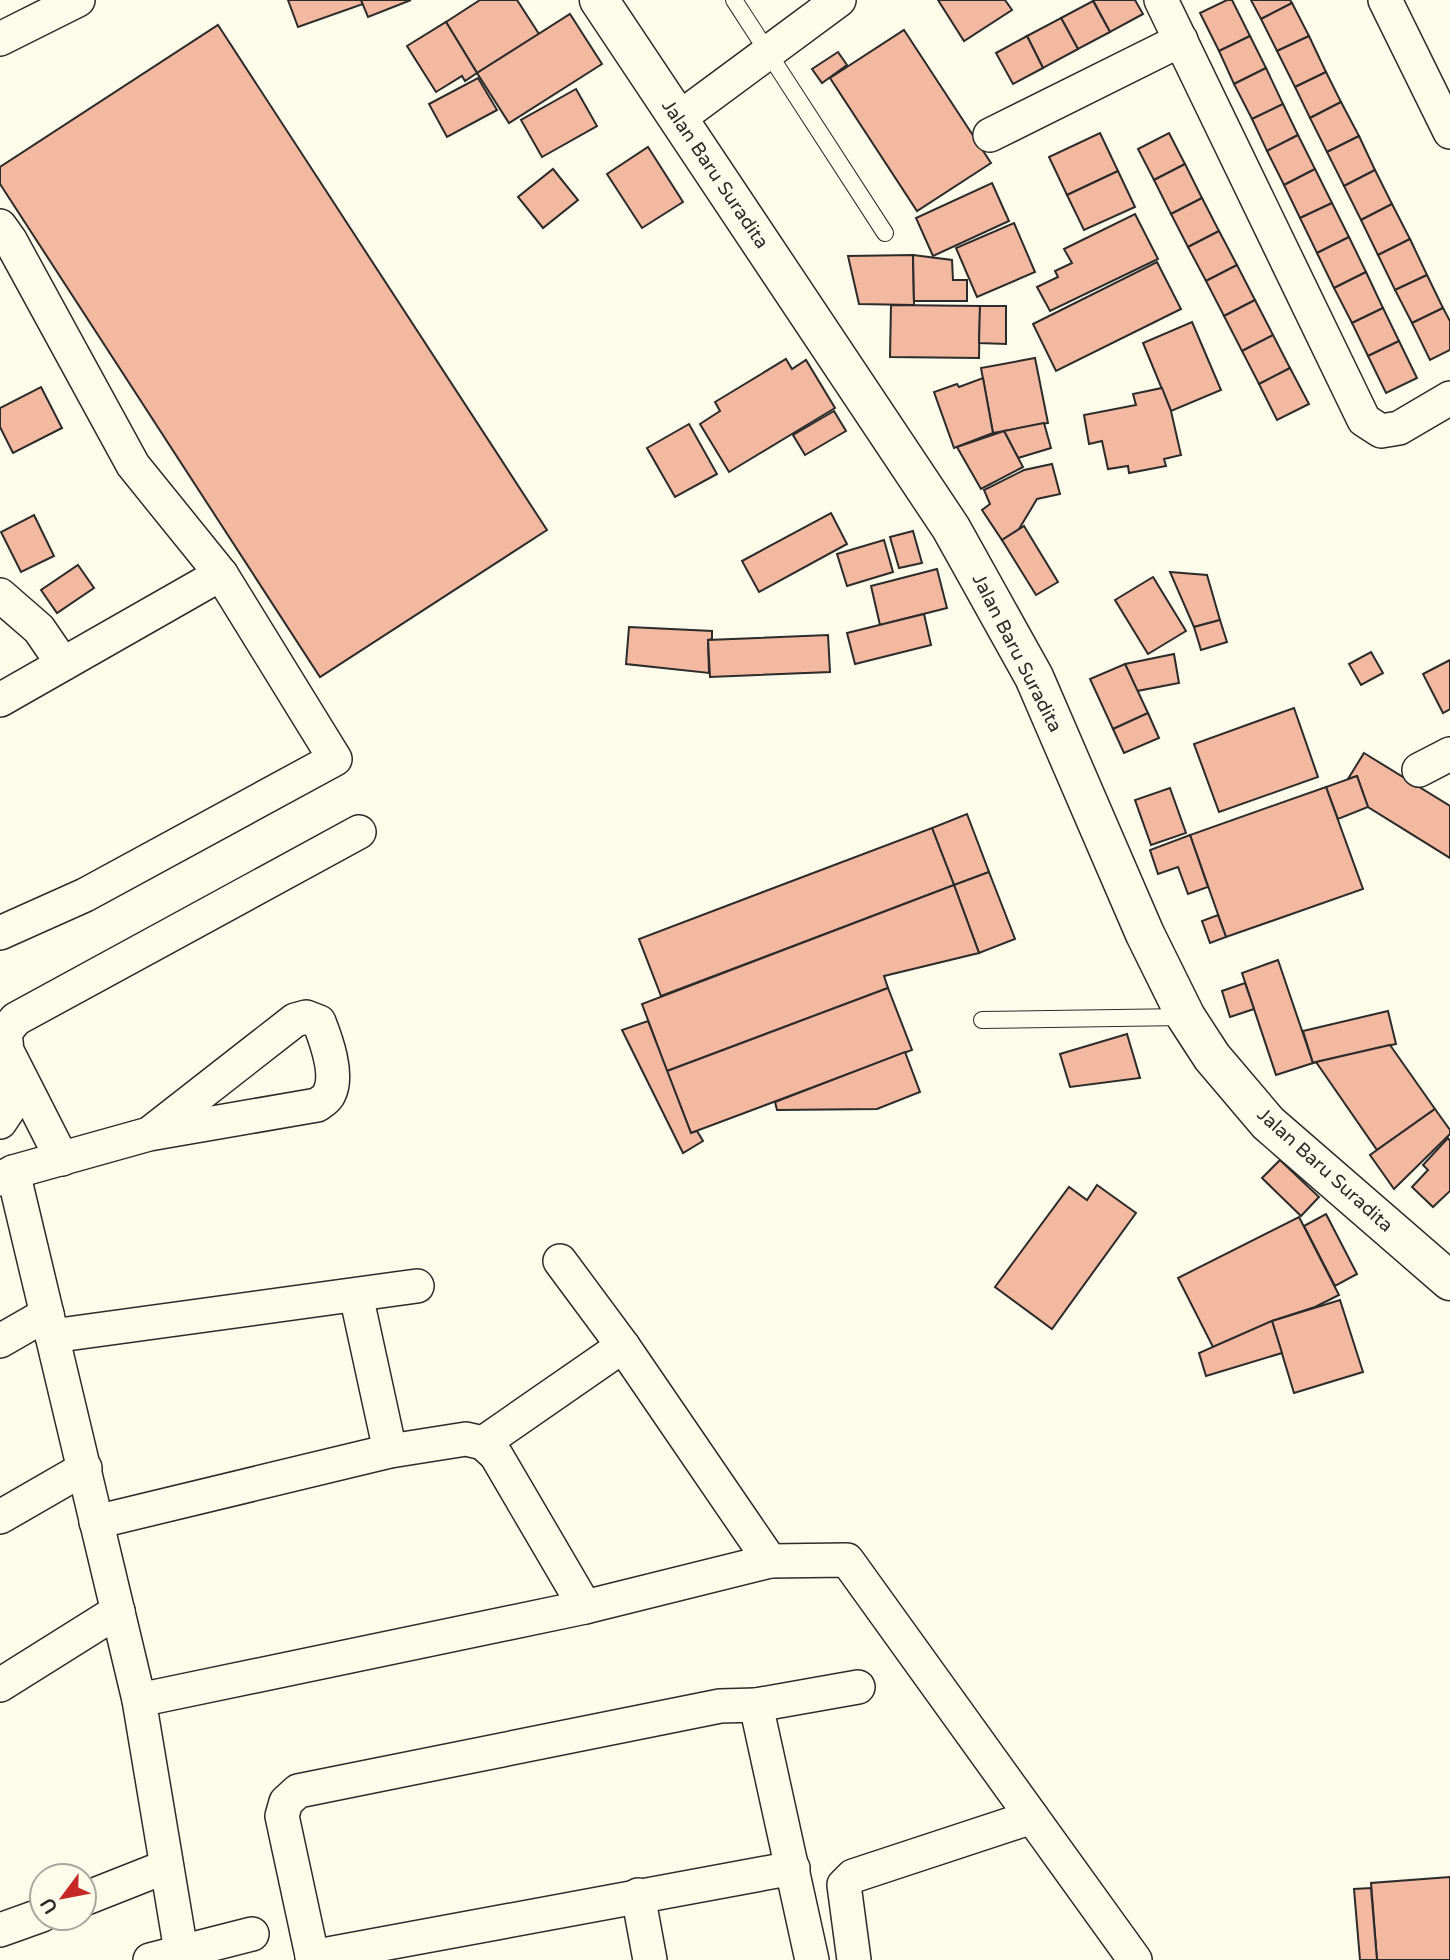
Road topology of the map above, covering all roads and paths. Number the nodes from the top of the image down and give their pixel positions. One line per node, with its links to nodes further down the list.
1 (78, 0): 7 (street)
2 (599, 0): 10 (main road, Jalan Baru Suradita)
3 (734, 0): 9 (lane)
4 (839, 0): 9 (street)
5 (1161, 0): 8 (street)
6 (1385, 0): 11 (street)
7 (0, 39)
8 (1181, 40): 12 (street); 15 (street)
9 (767, 54): 10 (street); 14 (lane)
10 (678, 119): 24 (main road, Jalan Baru Suradita)
11 (1450, 132)
12 (990, 135)
13 (0, 226): 16 (street)
14 (885, 233)
15 (1450, 398)
16 (221, 574): 18 (street); 23 (street)
17 (0, 595): 18 (street)
18 (63, 664): 19 (street)
19 (0, 700)
20 (1450, 754): 21 (street)
21 (1419, 770)
22 (359, 832): 29 (street)
23 (0, 933)
24 (1186, 1017): 25 (lane); 32 (main road, Jalan Baru Suradita)
25 (982, 1020)
26 (0, 1079): 27 (street)
27 (0, 1122)
28 (149, 1134): 28 (street); 29 (street)
29 (62, 1158): 30 (street)
30 (6, 1176): 35 (street)
31 (561, 1261): 37 (street)
32 (1450, 1281)
33 (417, 1286): 34 (street)
34 (356, 1295): 35 (street); 39 (street)
35 (50, 1325): 36 (street); 40 (street)
36 (0, 1341)
37 (623, 1346): 38 (street); 43 (street)
38 (483, 1443): 39 (street); 44 (street)
39 (390, 1451): 42 (street)
40 (85, 1468): 41 (street); 42 (street)
41 (0, 1517)
42 (96, 1522): 45 (street)
43 (770, 1561): 44 (street); 50 (street)
44 (585, 1607): 48 (street)
45 (118, 1611): 46 (street); 48 (street)
46 (0, 1685)
47 (858, 1687): 49 (street)
48 (139, 1700): 51 (street)
49 (756, 1705): 52 (street); 59 (street)
50 (1032, 1816): 62 (street); 63 (street)
51 (165, 1867): 53 (street); 58 (street)
52 (793, 1868): 54 (street); 61 (street)
53 (98, 1893)
54 (638, 1895): 59 (street); 60 (street)
55 (28, 1920): 56 (street)
56 (0, 1930)
57 (252, 1934): 58 (street)
58 (165, 1955)
59 (312, 1959)
60 (650, 1960)
61 (811, 1960)
62 (854, 1960)
63 (1135, 1960)

